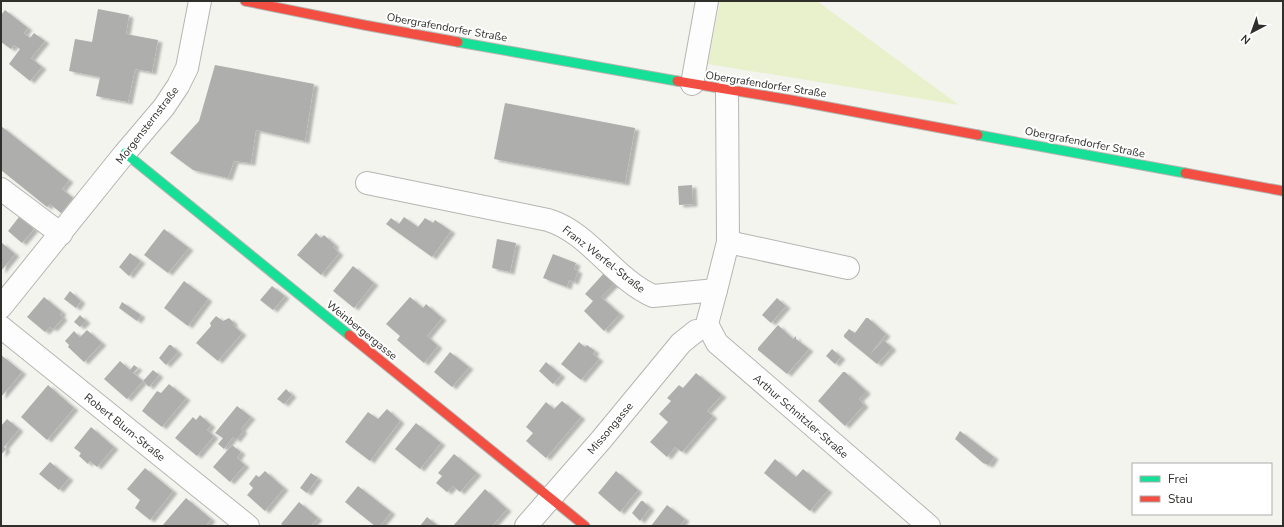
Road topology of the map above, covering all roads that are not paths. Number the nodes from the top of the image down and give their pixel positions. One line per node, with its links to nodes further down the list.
1 (200, 1): 7 (street, Morgensternstraße)
2 (245, 1): 4 (main road, Obergrafendorfer Straße)
3 (707, 1): 5 (street)
4 (285, 5): 5 (main road, Obergrafendorfer Straße)
5 (692, 84): 6 (main road, Obergrafendorfer Straße)
6 (727, 90): 10 (main road, Obergrafendorfer Straße); 12 (street)
7 (125, 153): 11 (street, Morgensternstraße); 18 (main road, Weinbergergasse)
8 (367, 183): 14 (street, Franz Werfel-Straße)
9 (1, 189): 11 (street)
10 (1283, 191)
11 (61, 234): 15 (street, Morgensternstraße)
12 (728, 242): 13 (street); 14 (street)
13 (848, 268)
14 (716, 290): 22 (street, Arthur Schnitzler-Straße)
15 (1, 307)
16 (1, 327): 19 (street, Robert Blum-Straße)
17 (696, 331): 18 (street, Missongasse)
18 (550, 498): 20 (street, Missongasse); 21 (main road, Weinbergergasse)
19 (248, 526)
20 (526, 526)
21 (584, 526)
22 (929, 526)

